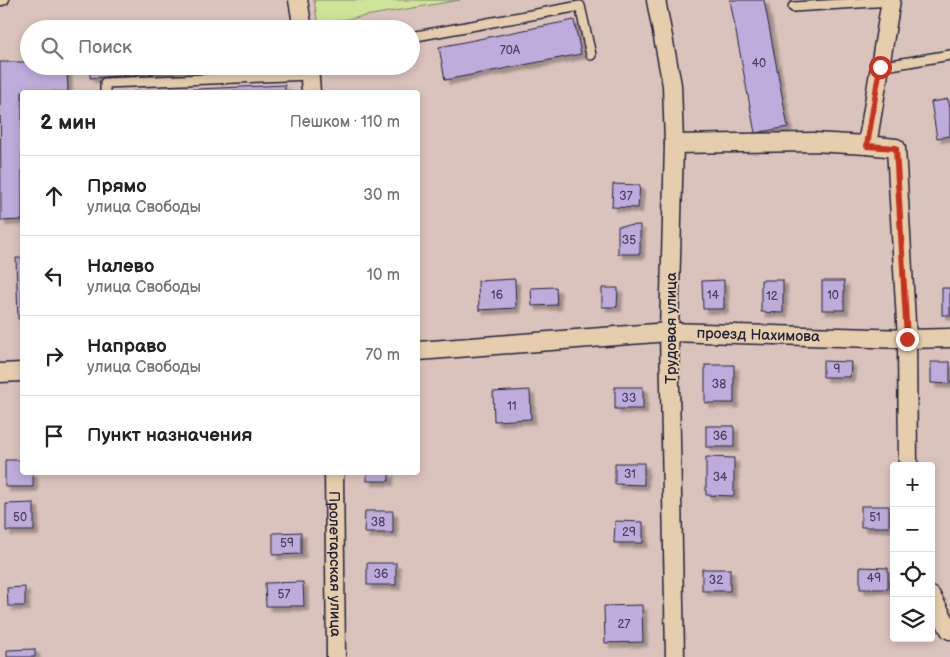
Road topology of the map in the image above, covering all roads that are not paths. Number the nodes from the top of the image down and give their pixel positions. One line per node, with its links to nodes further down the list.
1 (4, 0): 5 (lane)
2 (298, 0): 7 (street)
3 (656, 0): 16 (street, Трудовая улица)
4 (891, 0): 6 (lane); 11 (street)
5 (0, 1)
6 (793, 7)
7 (301, 20)
8 (420, 34): 9 (lane)
9 (591, 55)
10 (950, 55): 11 (lane)
11 (880, 67): 17 (street)
12 (231, 75): 14 (lane)
13 (309, 75): 15 (street)
14 (105, 90)
15 (311, 90)
16 (674, 144): 17 (street); 18 (street, Трудовая улица)
17 (867, 146): 20 (street)
18 (669, 332): 20 (street, проезд Нахимова); 21 (street, проезд Нахимова); 29 (street, Трудовая улица)
19 (950, 338): 20 (street, проезд Нахимова)
20 (907, 339): 24 (street)
21 (420, 351)
22 (20, 372): 23 (street)
23 (0, 373)
24 (908, 462)
25 (334, 475): 28 (street, Пролетарская улица)
26 (932, 597): 27 (street)
27 (950, 630)
28 (336, 657)
29 (675, 657)

